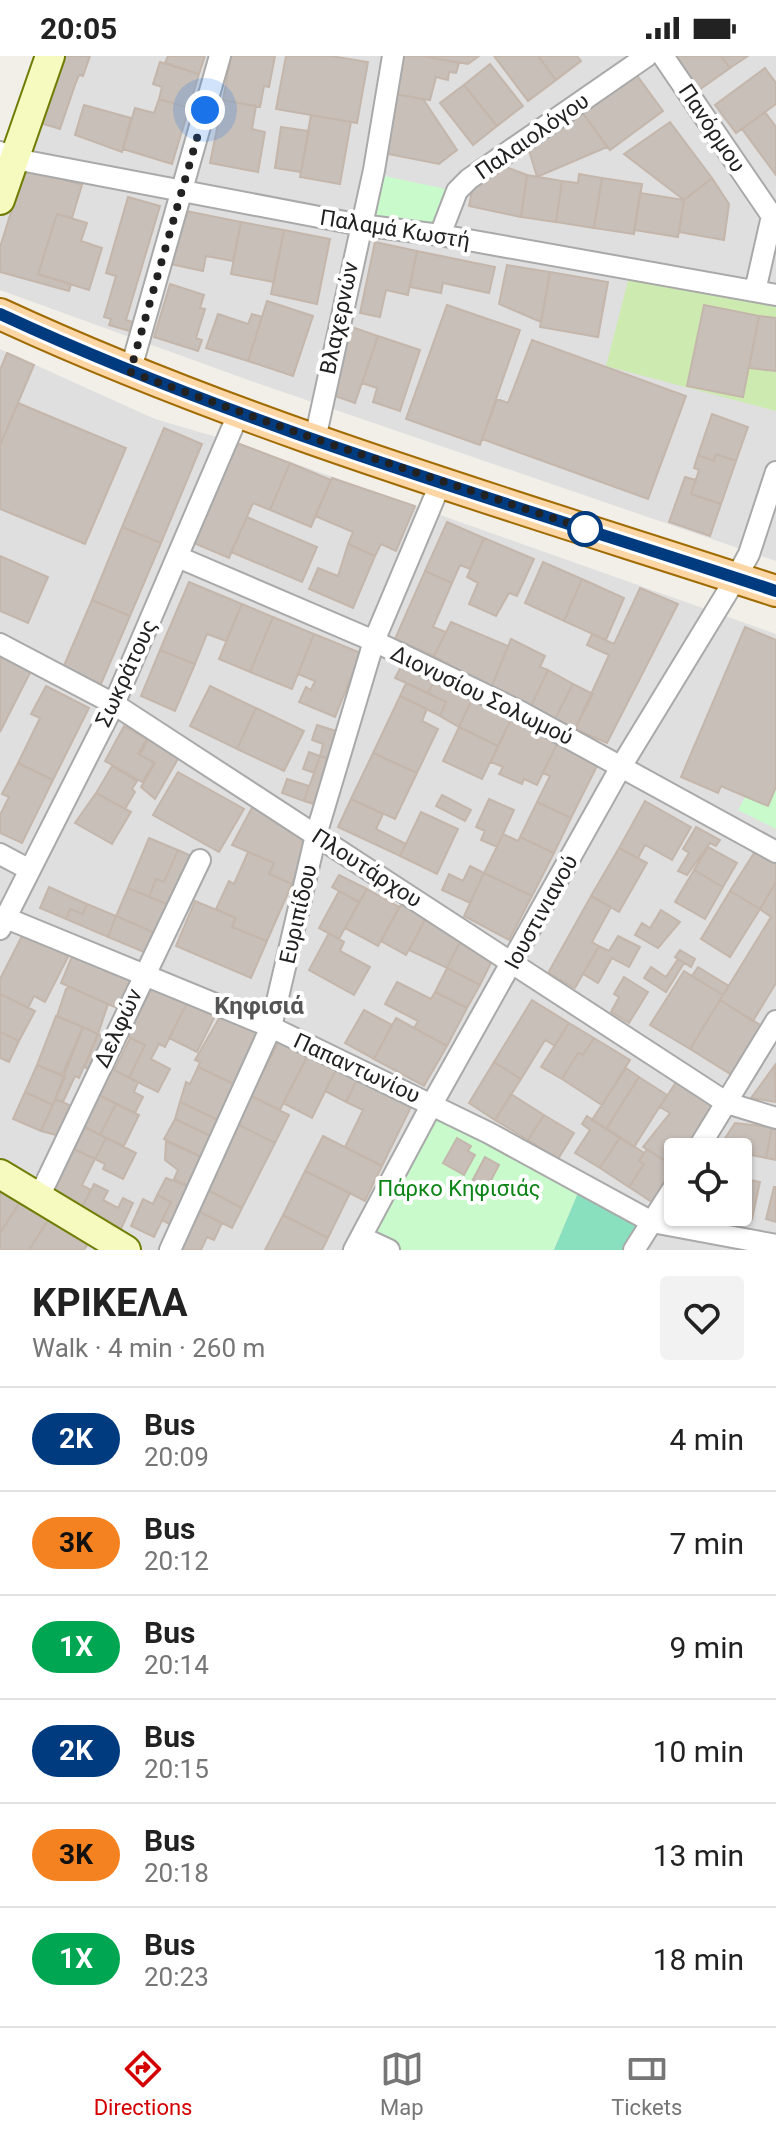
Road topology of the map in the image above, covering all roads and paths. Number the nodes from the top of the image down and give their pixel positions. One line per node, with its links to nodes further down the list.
1 (50, 56): 6 (main road)
2 (220, 56): 7 (street)
3 (393, 56): 10 (street, Βλαχερνών)
4 (647, 56): 11 (street, Παλαιολόγου)
5 (663, 56): 9 (street, Πανόρμου)
6 (8, 155): 7 (street, Παλαμά Κωστή); 8 (main road)
7 (182, 192): 10 (street, Παλαμά Κωστή); 15 (street)
8 (0, 200)
9 (774, 215): 12 (street, Πανόρμου)
10 (361, 225): 11 (street, Παλαμά Κωστή); 17 (street, Βλαχερνών)
11 (440, 235): 12 (street, Παλαμά Κωστή)
12 (755, 291): 13 (street, Παλαμά Κωστή)
13 (776, 295)
14 (0, 314): 15 (main road)
15 (130, 372): 16 (main road)
16 (240, 410): 17 (main road); 20 (street, Σωκράτους)
17 (315, 439): 19 (main road)
18 (776, 472): 21 (street, Ιουστινιανού)
19 (441, 482): 21 (main road); 23 (street, Ευριπίδου)
20 (178, 557): 23 (street, Διονυσίου Σολωμού); 25 (street, Σωκράτους)
21 (736, 578): 22 (main road); 26 (street, Ιουστινιανού)
22 (776, 591)
23 (374, 641): 26 (street, Διονυσίου Σολωμού); 27 (street, Ευριπίδου)
24 (0, 644): 25 (street, Πλουτάρχου)
25 (114, 704): 27 (street, Πλουτάρχου); 31 (street, Σωκράτους)
26 (622, 765): 28 (street, Διονυσίου Σολωμού); 33 (street, Ιουστινιανού)
27 (316, 835): 33 (street, Πλουτάρχου); 36 (street, Ευριπίδου)
28 (776, 852)
29 (0, 854): 31 (street)
30 (200, 860): 34 (street, Δελφών)
31 (30, 870): 32 (street, Σωκράτους)
32 (3, 924): 34 (street, Παπαντωνίου)
33 (513, 964): 37 (street, Πλουτάρχου); 38 (street, Ιουστινιανού)
34 (142, 976): 36 (street, Παπαντωνίου); 42 (street, Δελφών)
35 (776, 1021): 37 (street)
36 (271, 1027): 38 (street, Παπαντωνίου); 48 (street, Ευριπίδου)
37 (727, 1103): 39 (street, Πλουτάρχου); 40 (street)
38 (432, 1104): 44 (street, Παπαντωνίου); 45 (street, Ιουστινιανού)
39 (776, 1118)
40 (705, 1138)
41 (0, 1174): 42 (main road)
42 (39, 1197): 47 (main road)
43 (664, 1203): 44 (street)
44 (652, 1222): 46 (street); 50 (street)
45 (357, 1244): 49 (street)
46 (776, 1245)
47 (126, 1250)
48 (170, 1250)
49 (389, 1250)
50 (634, 1250)

